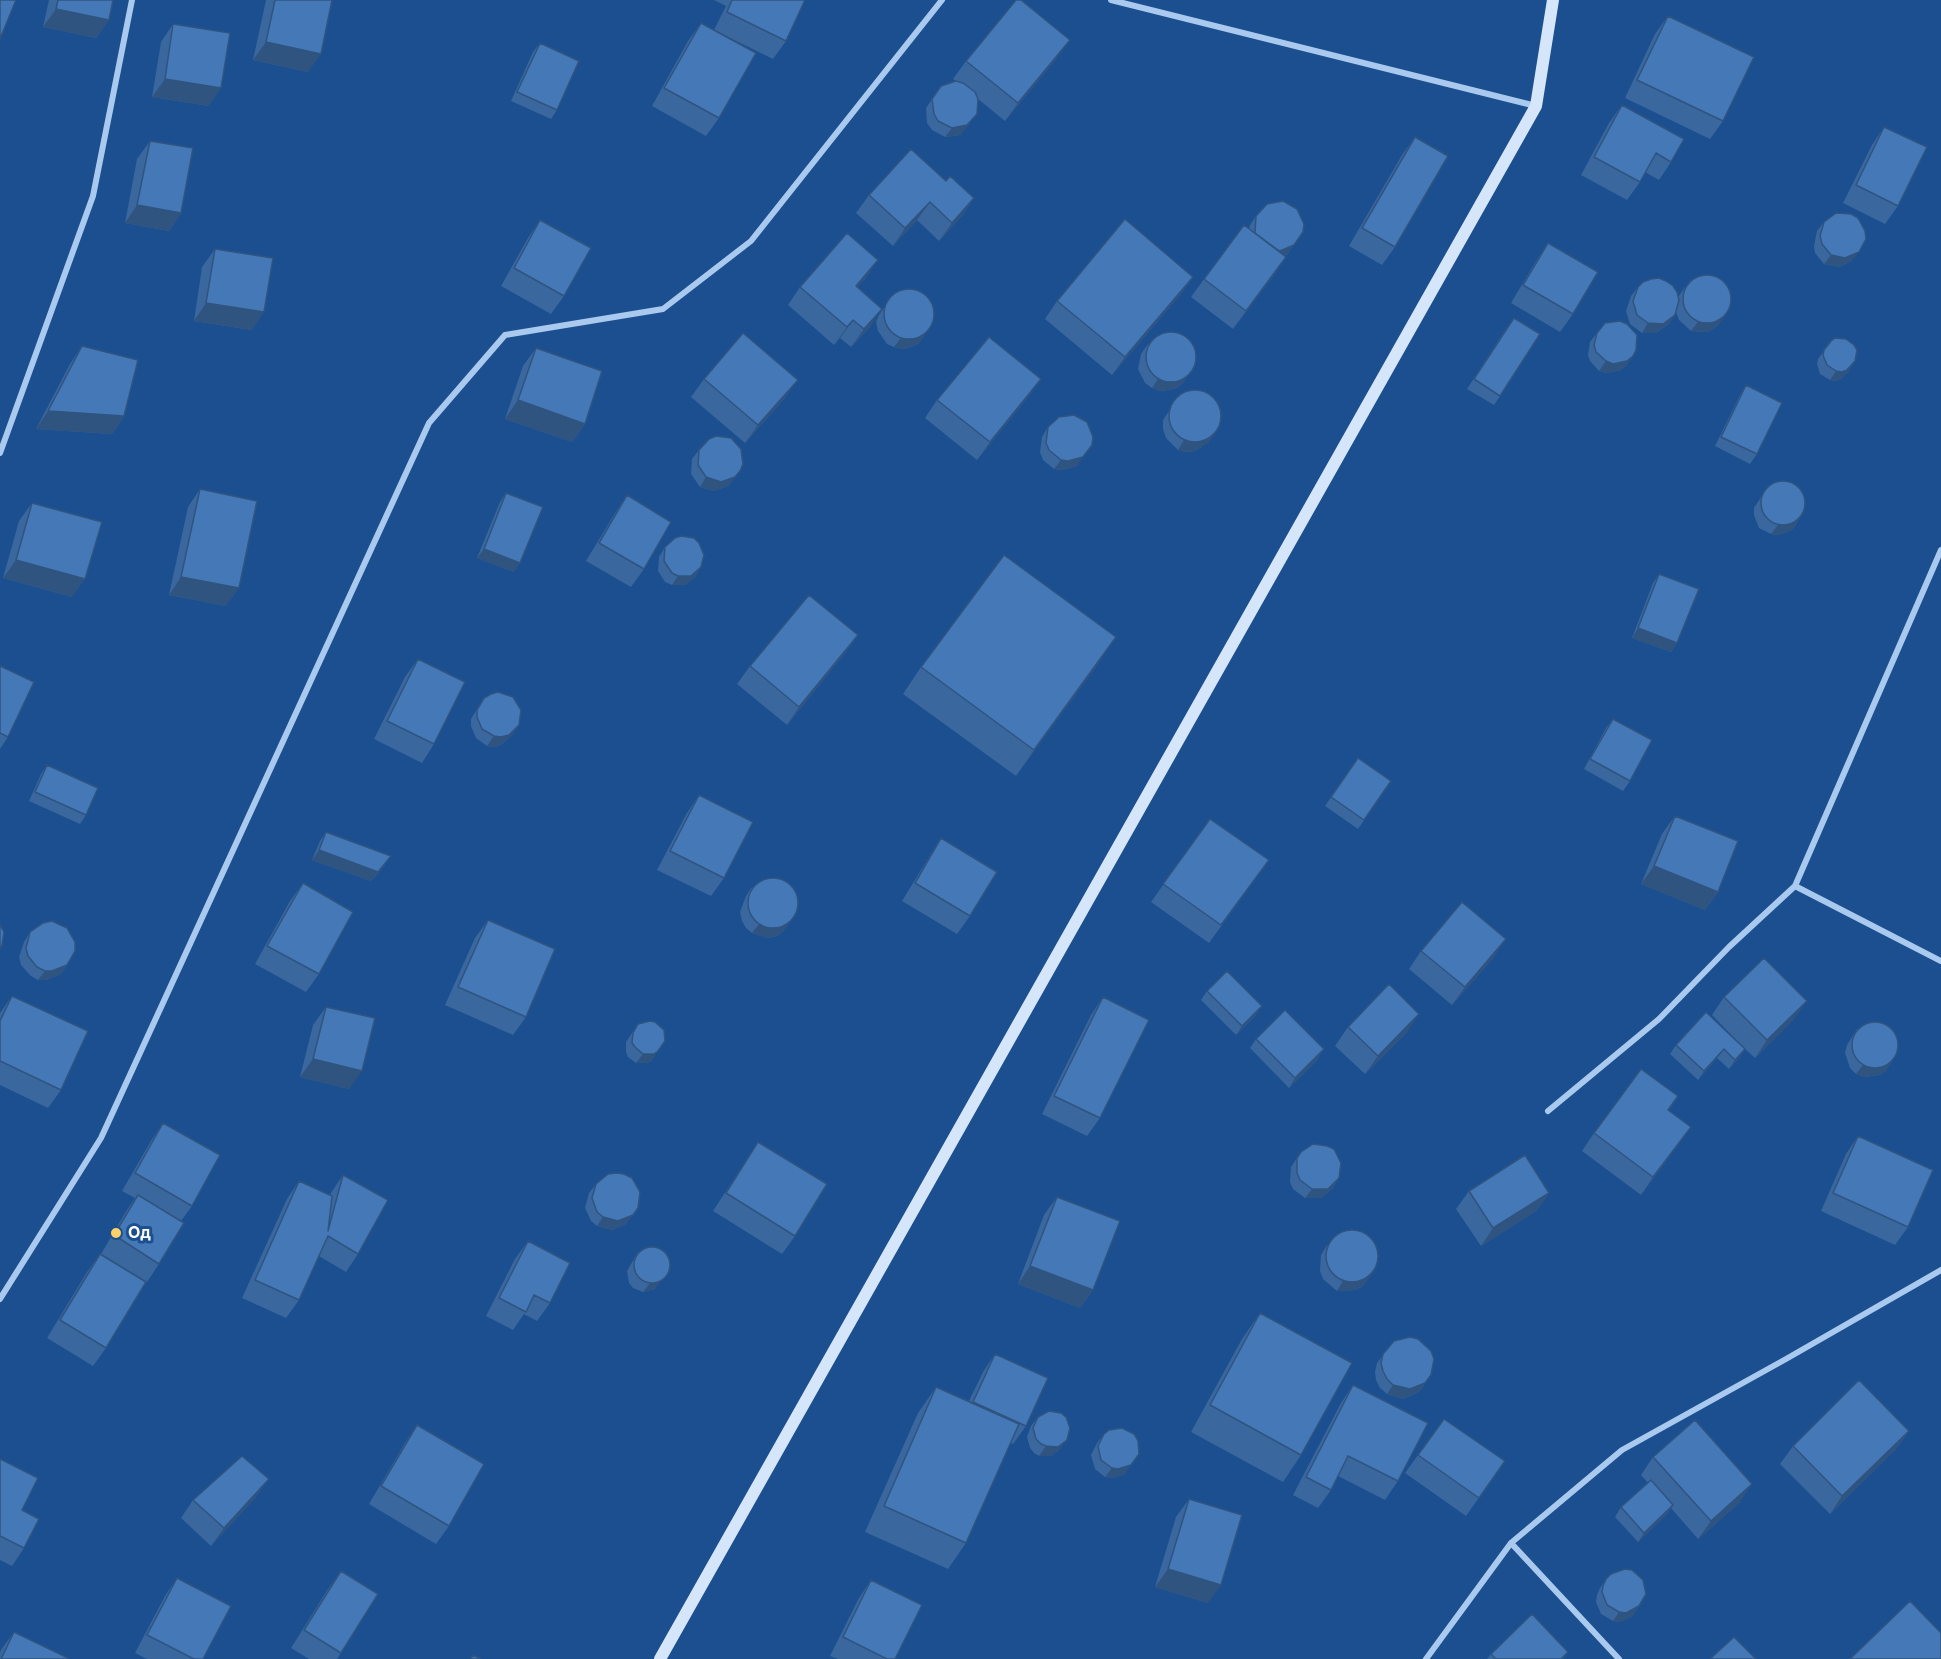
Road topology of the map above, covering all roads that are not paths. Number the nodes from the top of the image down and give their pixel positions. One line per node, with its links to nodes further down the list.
1 (132, 0): 6 (street)
2 (942, 0): 12 (street)
3 (1111, 0): 5 (street)
4 (1553, 0): 5 (main road)
5 (1536, 106): 14 (main road)
6 (0, 453)
7 (1941, 550): 8 (street)
8 (1795, 886): 9 (street); 10 (street)
9 (1941, 961)
10 (1548, 1111)
11 (1941, 1270): 13 (street)
12 (0, 1299)
13 (1511, 1543): 15 (street); 16 (street)
14 (660, 1659)
15 (1426, 1659)
16 (1619, 1659)

